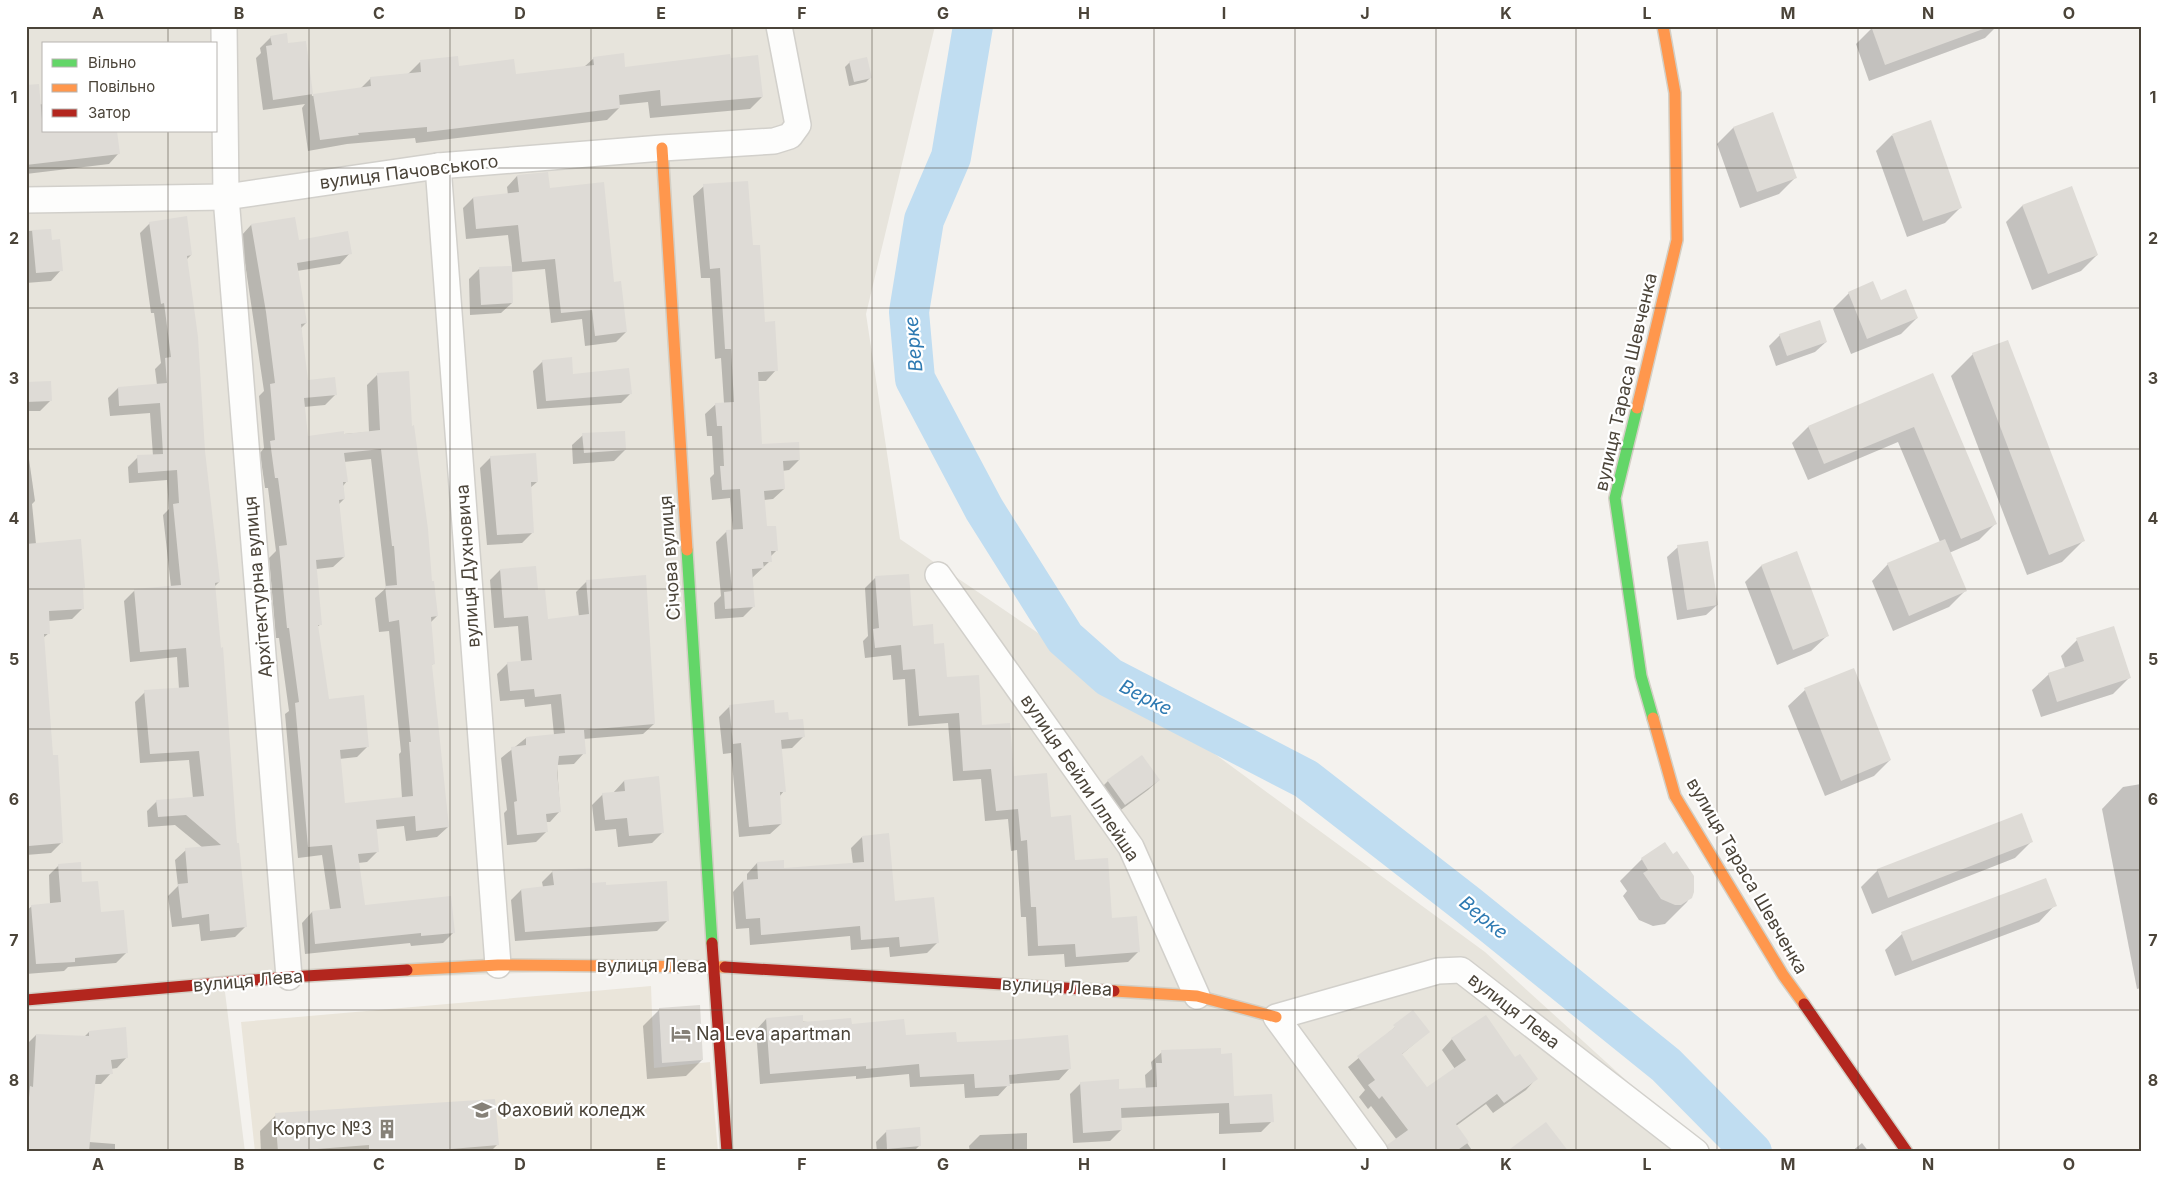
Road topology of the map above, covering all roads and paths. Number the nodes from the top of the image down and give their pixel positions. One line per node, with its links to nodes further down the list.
1 (224, 26): 6 (street, Архітектурна вулиця)
2 (779, 26): 4 (street, вулиця Пачовського)
3 (1663, 26): 18 (street, вулиця Тараса Шевченка)
4 (662, 148): 5 (street, вулиця Пачовського); 10 (street, Січова вулиця)
5 (438, 166): 6 (street, вулиця Пачовського); 9 (street, вулиця Духновича)
6 (226, 197): 7 (street, вулиця Пачовського); 11 (street, Архітектурна вулиця)
7 (26, 200)
8 (938, 575): 12 (street, вулиця Бейли Іллейша)
9 (498, 966): 10 (street, вулиця Лева); 11 (street, вулиця Лева)
10 (713, 966): 12 (street, вулиця Лева); 15 (street, Січова вулиця)
11 (289, 977): 13 (street, вулиця Лева)
12 (1197, 996): 14 (street, вулиця Лева)
13 (26, 1000)
14 (1276, 1017): 16 (street); 17 (street, вулиця Лева)
15 (727, 1152)
16 (1375, 1152)
17 (1696, 1152)
18 (1907, 1152)

